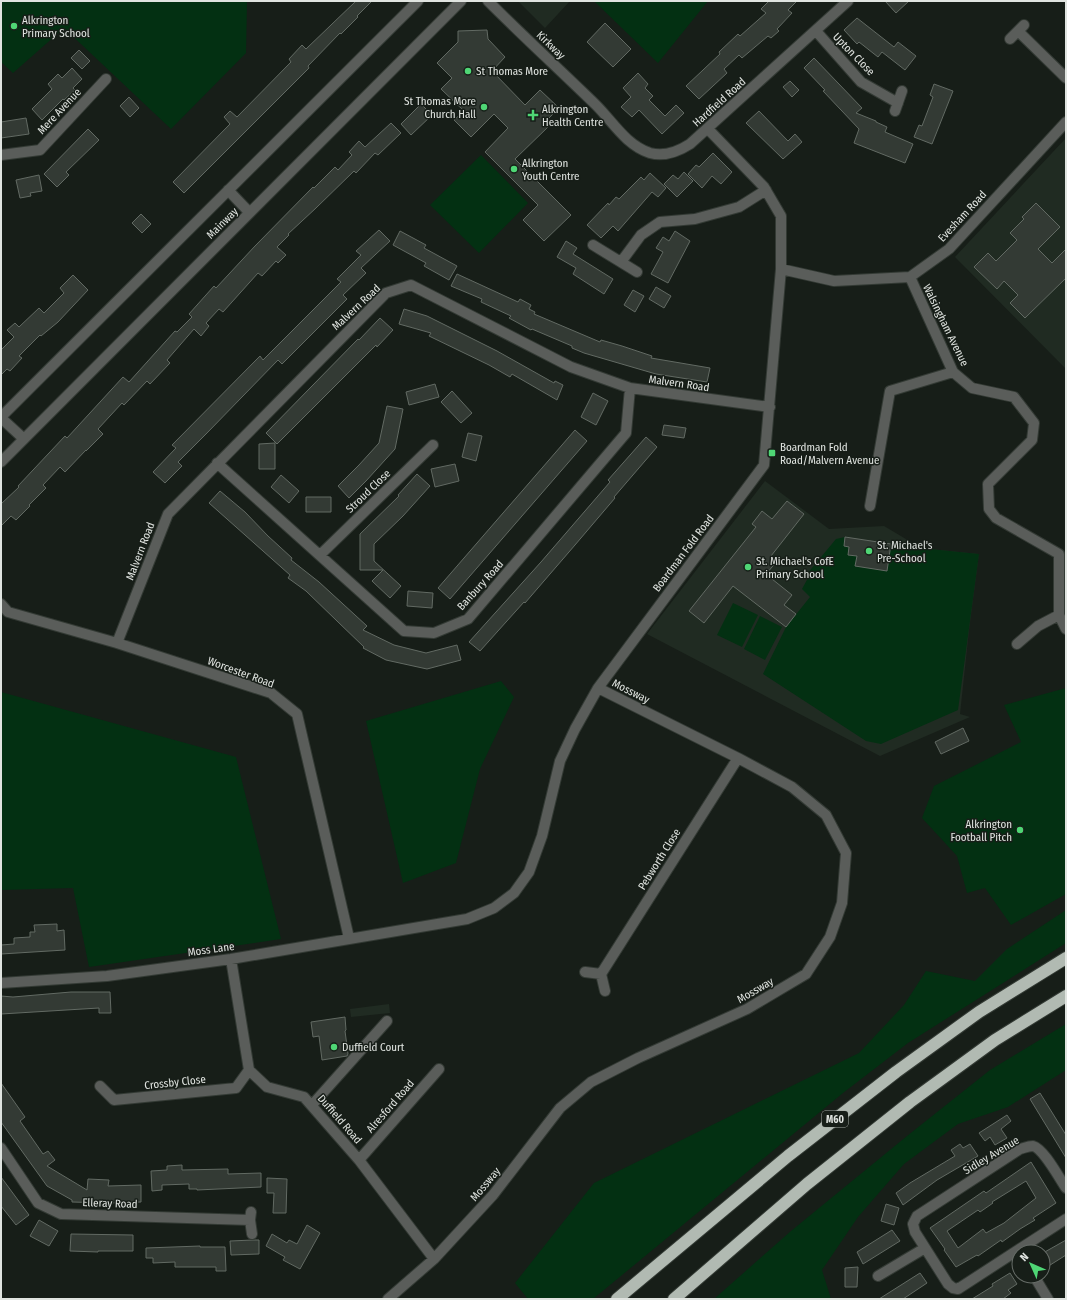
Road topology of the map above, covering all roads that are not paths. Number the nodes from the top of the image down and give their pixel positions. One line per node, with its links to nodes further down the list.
1 (418, 1): 14 (street, Mainway)
2 (461, 1): 16 (street, Mainway)
3 (488, 1): 10 (street, Kirkway)
4 (848, 1): 5 (street, Hardfield Road)
5 (816, 31): 9 (street, Upton Close); 12 (street, Hardfield Road)
6 (1010, 39): 7 (street)
7 (1066, 78)
8 (106, 79): 13 (street, Mere Avenue)
9 (902, 91)
10 (597, 106): 12 (street, Hardfield Road)
11 (1066, 122): 21 (street, Evesham Road)
12 (708, 129): 15 (street, Boardman Fold Road)
13 (1, 155)
14 (228, 190): 16 (street); 25 (street, Mainway)
15 (766, 190): 18 (street); 19 (street, Boardman Fold Road)
16 (249, 212): 26 (street, Mainway)
17 (592, 245): 18 (street)
18 (621, 262): 20 (street)
19 (781, 269): 21 (street); 24 (street, Boardman Fold Road)
20 (637, 272)
21 (910, 277): 22 (street, Walsingham Avenue)
22 (953, 372): 30 (street); 31 (street, Walsingham Avenue)
23 (630, 388): 24 (street, Malvern Road); 29 (street, Malvern Road); 32 (street, Banbury Road)
24 (770, 407): 38 (street, Boardman Fold Road)
25 (1, 417): 26 (street)
26 (24, 439): 28 (street, Mainway)
27 (433, 445): 32 (street, Stroud Close)
28 (1, 462)
29 (217, 463): 32 (street, Banbury Road); 36 (street, Malvern Road)
30 (870, 506)
31 (1063, 553): 34 (street, Walsingham Avenue)
32 (320, 554)
33 (1, 604): 36 (street, Worcester Road)
34 (1059, 615): 35 (street, Walsingham Avenue); 37 (street)
35 (1066, 629)
36 (117, 642): 41 (street, Worcester Road)
37 (1017, 644)
38 (598, 688): 39 (street, Mossway); 40 (street, Boardman Fold Road)
39 (738, 758): 45 (street, Pebworth Close); 62 (street, Mossway)
40 (422, 926): 41 (street, Moss Lane)
41 (349, 938): 43 (street, Moss Lane)
42 (1066, 958): 66 (highway, M60)
43 (231, 959): 46 (street, Moss Lane); 51 (street)
44 (585, 972): 45 (street)
45 (601, 974): 47 (street)
46 (1, 983)
47 (605, 992)
48 (1066, 996): 67 (highway)
49 (387, 1021): 53 (street)
50 (438, 1069): 55 (street, Alresford Road)
51 (249, 1070): 52 (street, Crossby Close); 53 (street, Duffield Road)
52 (100, 1086)
53 (312, 1105): 55 (street, Duffield Road)
54 (1, 1148): 58 (street, Elleray Road)
55 (360, 1160): 62 (street, Duffield Road)
56 (1066, 1188): 60 (street, Sidley Avenue)
57 (1066, 1219): 59 (street)
58 (252, 1234)
59 (1029, 1244)
60 (925, 1248): 61 (street); 63 (street)
61 (1011, 1256)
62 (434, 1259): 65 (street, Mossway)
63 (878, 1276)
64 (1039, 1284): 68 (street)
65 (388, 1299)
66 (617, 1299)
67 (674, 1299)
68 (1048, 1299)

